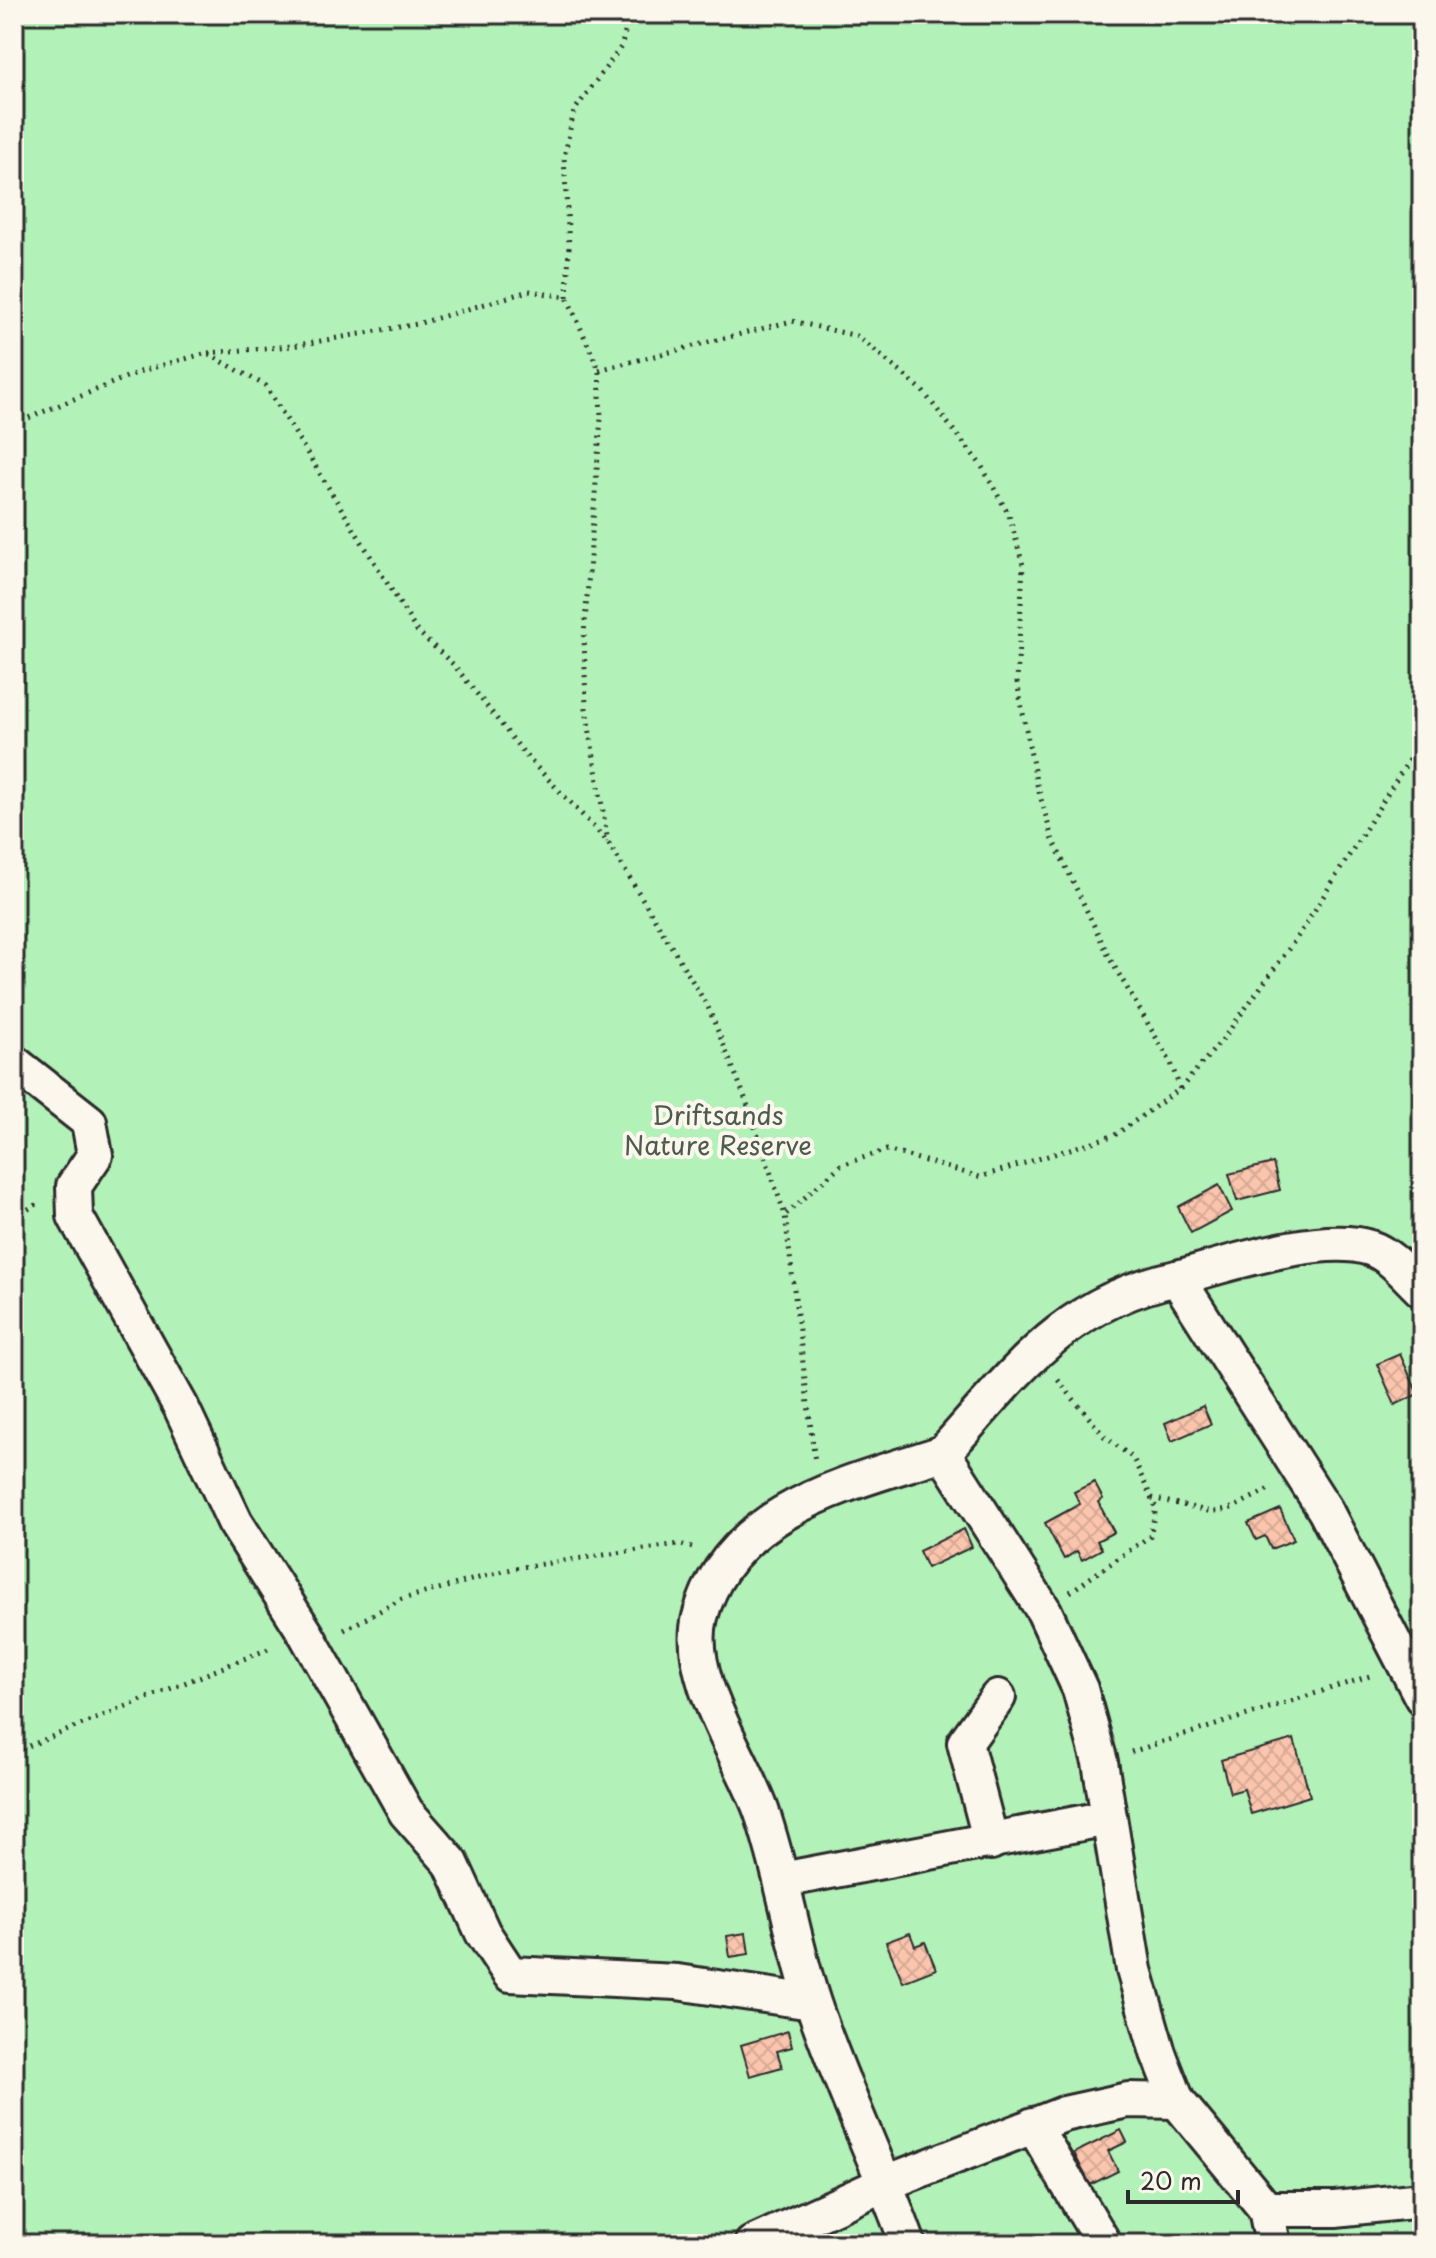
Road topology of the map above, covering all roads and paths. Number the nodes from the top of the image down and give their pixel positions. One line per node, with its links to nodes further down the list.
1 (630, 14): 2 (path)
2 (567, 297): 3 (path); 4 (path)
3 (207, 353): 5 (path); 7 (path)
4 (599, 370): 7 (path); 9 (path)
5 (14, 424)
6 (1422, 739): 9 (path)
7 (608, 842): 10 (path)
8 (14, 1063): 20 (street)
9 (1180, 1089): 10 (path)
10 (785, 1215): 16 (path)
11 (1177, 1278): 12 (street); 13 (street); 15 (street)
12 (1422, 1290)
13 (1033, 1352): 14 (street); 17 (path)
14 (943, 1453): 16 (street); 19 (street)
15 (1302, 1471): 17 (path); 21 (street)
16 (824, 1491): 18 (street)
17 (1151, 1498): 19 (path)
18 (732, 1556): 20 (path); 28 (street)
19 (1044, 1611): 25 (street)
20 (306, 1634): 24 (path); 29 (street)
21 (1404, 1664): 23 (street); 25 (path)
22 (998, 1697): 27 (street)
23 (1422, 1697)
24 (14, 1752)
25 (1100, 1762): 26 (street)
26 (1108, 1818): 27 (street); 30 (street)
27 (991, 1842): 28 (street)
28 (782, 1880): 29 (street)
29 (812, 2002): 32 (street)
30 (1177, 2101): 31 (street); 34 (street)
31 (1033, 2125): 32 (street); 37 (street)
32 (886, 2183): 35 (street); 36 (street)
33 (1422, 2200): 34 (street)
34 (1266, 2209): 38 (street)
35 (752, 2244)
36 (908, 2244)
37 (1104, 2244)
38 (1273, 2244)

